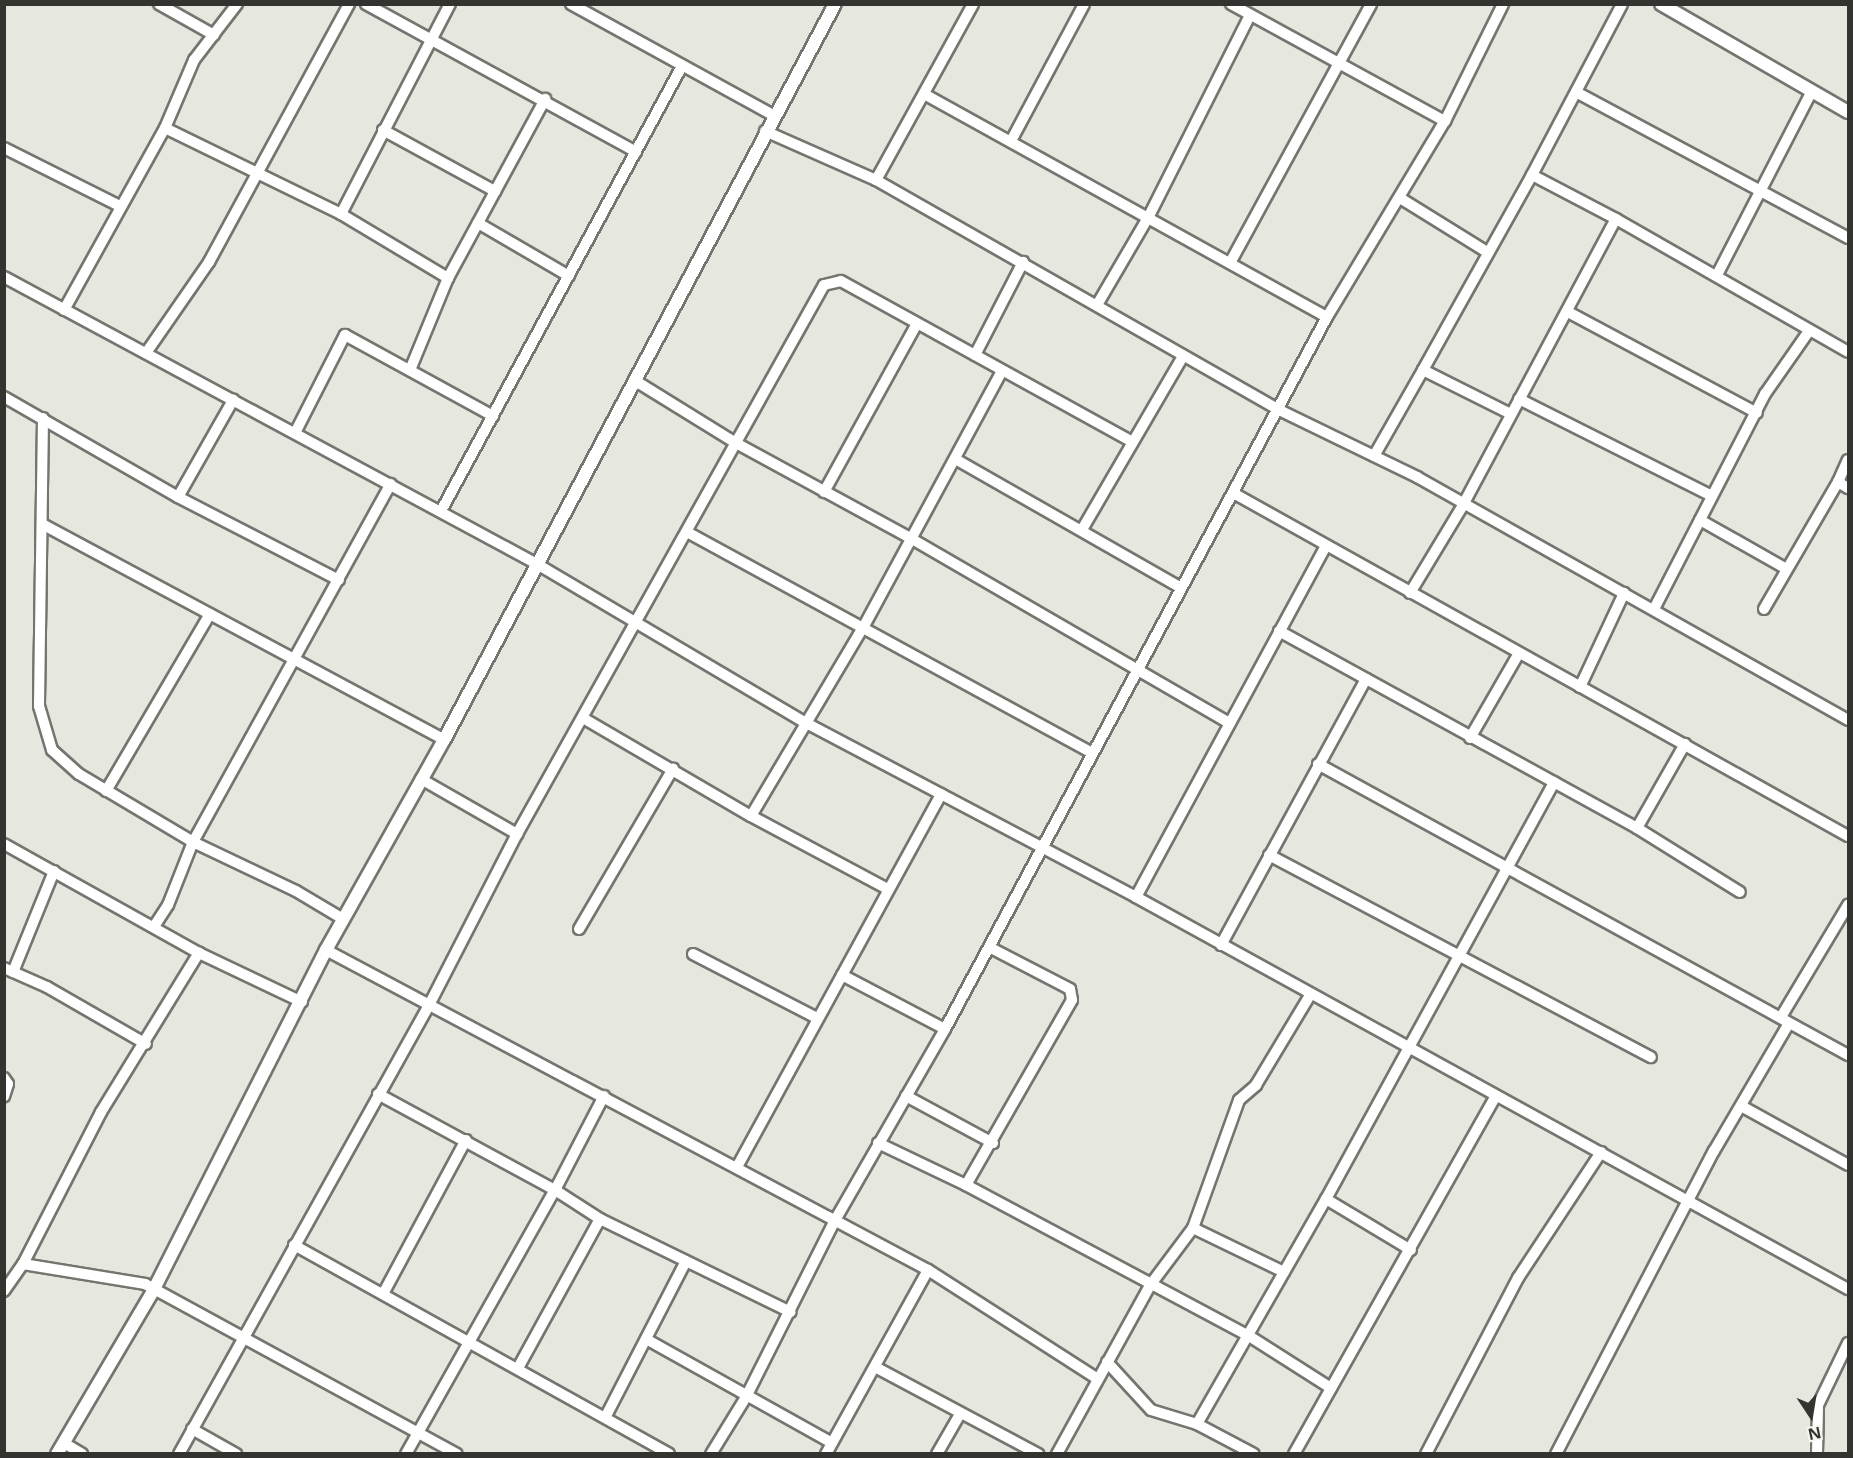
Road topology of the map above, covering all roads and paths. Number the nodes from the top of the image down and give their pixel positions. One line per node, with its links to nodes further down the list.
1 (159, 4): 16 (street)
2 (237, 4): 16 (street)
3 (349, 4): 33 (street)
4 (366, 4): 17 (street)
5 (450, 4): 17 (street)
6 (572, 4): 19 (street)
7 (836, 4): 25 (street)
8 (973, 4): 22 (street)
9 (1084, 4): 30 (street)
10 (1231, 4): 15 (street)
11 (1371, 4): 18 (street)
12 (1503, 4): 26 (street)
13 (1622, 4): 21 (street)
14 (1661, 4): 20 (street)
15 (1250, 15): 18 (street); 41 (street)
16 (214, 35): 27 (street)
17 (430, 38): 23 (street); 28 (street)
18 (1342, 62): 26 (street); 47 (street)
19 (682, 66): 25 (street); 32 (street)
20 (1812, 91): 24 (street); 36 (street)
21 (1576, 92): 34 (street); 36 (street)
22 (926, 95): 30 (street); 35 (street)
23 (545, 99): 32 (street); 37 (street)
24 (1848, 112)
25 (775, 116): 29 (street)
26 (1445, 121): 38 (street)
27 (165, 128): 33 (street); 39 (street)
28 (384, 130): 37 (street); 40 (street)
29 (765, 131): 35 (street); 65 (street)
30 (1011, 141): 41 (street)
31 (4, 148): 39 (street)
32 (636, 152): 49 (street)
33 (259, 171): 40 (street); 59 (street)
34 (1532, 175): 42 (street); 45 (street)
35 (876, 180): 46 (street)
36 (1761, 189): 44 (street); 48 (street)
37 (495, 191): 43 (street)
38 (1400, 198): 45 (street); 55 (street)
39 (120, 206): 53 (street)
40 (341, 214): 51 (street)
41 (1149, 216): 47 (street); 52 (street)
42 (1616, 219): 48 (street); 54 (street)
43 (478, 224): 49 (street); 51 (street)
44 (1848, 238)
45 (1487, 252): 63 (street)
46 (1023, 262): 52 (street); 60 (street)
47 (1230, 263): 55 (street)
48 (1717, 275): 57 (street)
49 (569, 276): 72 (street)
50 (4, 277): 53 (street)
51 (448, 278): 62 (street)
52 (1097, 305): 61 (street)
53 (64, 310): 59 (street)
54 (1568, 312): 67 (street); 70 (street)
55 (1327, 317): 69 (street)
56 (916, 325): 60 (street); 76 (street); 83 (street)
57 (1809, 331): 58 (street); 70 (street)
58 (1848, 352)
59 (146, 354): 68 (street)
60 (975, 355): 64 (street)
61 (1183, 356): 69 (street); 75 (street)
62 (410, 370): 72 (street); 74 (street)
63 (1423, 370): 71 (street); 77 (street)
64 (1002, 371): 75 (street); 78 (street)
65 (634, 380): 76 (street); 95 (street)
66 (4, 397): 73 (street)
67 (1519, 399): 71 (street); 85 (street)
68 (233, 400): 74 (street); 86 (street)
69 (1277, 409): 77 (street); 84 (street)
70 (1757, 413): 85 (street)
71 (1511, 414): 87 (street)
72 (493, 416): 88 (street)
73 (43, 418): 86 (street); 90 (street)
74 (296, 431): 81 (street)
75 (1133, 442): 91 (street)
76 (736, 443): 83 (street); 92 (street)
77 (1374, 456): 87 (street)
78 (957, 460): 91 (street); 93 (street)
79 (1848, 460): 80 (street)
80 (1838, 483): 82 (street); 96 (street)
81 (391, 484): 88 (street); 97 (street)
82 (1848, 488)
83 (824, 492): 93 (street)
84 (1235, 494): 94 (street); 98 (street)
85 (1712, 496): 89 (street)
86 (178, 497): 97 (street)
87 (1463, 506): 99 (street); 100 (street)
88 (441, 511): 95 (street)
89 (1700, 520): 96 (street); 101 (street)
90 (42, 524): 103 (street); 124 (street)
91 (1083, 528): 98 (street)
92 (687, 532): 104 (street); 105 (street)
93 (912, 539): 105 (street); 109 (street)
94 (1324, 548): 99 (street); 106 (street)
95 (537, 564): 104 (street); 117 (street)
96 (1785, 568): 102 (street)
97 (339, 580): 108 (street)
98 (1180, 587): 109 (street)
99 (1410, 593): 107 (street)
100 (1624, 593): 101 (street); 111 (street)
101 (1654, 609): 113 (street)
102 (1764, 609)
103 (210, 614): 108 (street); 124 (street)
104 (636, 622): 112 (street); 115 (street)
105 (864, 626): 115 (street); 119 (street)
106 (1279, 631): 110 (street); 114 (street)
107 (1518, 655): 111 (street); 116 (street)
108 (295, 660): 117 (street); 130 (street)
109 (1138, 670): 114 (street); 119 (street)
110 (1366, 679): 116 (street); 120 (street)
111 (1580, 687): 118 (street)
112 (583, 718): 121 (street); 128 (street)
113 (1848, 720)
114 (1230, 723): 138 (street)
115 (808, 724): 125 (street); 126 (street)
116 (1470, 738): 123 (street)
117 (444, 740): 122 (street)
118 (1685, 744): 127 (street); 129 (street)
119 (1092, 753): 132 (street)
120 (1318, 764): 133 (street); 134 (street)
121 (673, 769): 126 (street); 142 (street)
122 (421, 779): 128 (street); 140 (street)
123 (1554, 782): 127 (street); 134 (street)
124 (106, 791): 130 (street)
125 (941, 794): 132 (street); 136 (street)
126 (751, 816): 136 (street)
127 (1636, 828): 137 (street)
128 (517, 834): 153 (street)
129 (1848, 836)
130 (194, 842): 140 (street); 141 (street)
131 (4, 844): 135 (street)
132 (1041, 847): 138 (street); 144 (street)
133 (1269, 855): 143 (street); 148 (street)
134 (1506, 868): 148 (street); 155 (street)
135 (54, 871): 141 (street); 149 (street)
136 (886, 888): 150 (street)
137 (1740, 892)
138 (1136, 897): 143 (street)
139 (1848, 905): 155 (street)
140 (343, 919): 145 (street)
141 (155, 925): 146 (street)
142 (579, 929)
143 (1221, 945): 151 (street)
144 (989, 947): 156 (street); 170 (street)
145 (326, 950): 152 (street); 153 (street)
146 (199, 953): 152 (street); 157 (street)
147 (693, 954): 154 (street)
148 (1458, 954): 158 (street); 160 (street)
149 (9, 970): 157 (street)
150 (842, 975): 154 (street); 156 (street)
151 (1310, 995): 158 (street); 180 (street)
152 (302, 1002): 188 (street)
153 (428, 1007): 162 (street); 164 (street)
154 (817, 1018): 173 (street)
155 (1785, 1020): 159 (street); 167 (street)
156 (945, 1029): 165 (street)
157 (146, 1044): 184 (street)
158 (1408, 1050): 166 (street); 177 (street)
159 (1848, 1055)
160 (1651, 1058)
161 (4, 1078): 163 (street)
162 (378, 1094): 168 (street); 181 (street)
163 (4, 1096)
164 (604, 1096): 173 (street); 175 (street)
165 (906, 1096): 169 (street); 170 (street)
166 (1496, 1096): 171 (street); 182 (street)
167 (1743, 1107): 172 (street); 176 (street)
168 (466, 1140): 175 (street); 191 (street)
169 (878, 1143): 174 (street); 179 (street)
170 (993, 1143): 174 (street)
171 (1601, 1152): 176 (street); 224 (street)
172 (1848, 1165)
173 (737, 1167): 179 (street)
174 (966, 1185): 187 (street)
175 (555, 1190): 178 (street); 196 (street)
176 (1690, 1198): 189 (street); 225 (street)
177 (1326, 1199): 182 (street); 186 (street)
178 (600, 1219): 183 (street); 199 (street)
179 (834, 1222): 185 (street); 192 (street)
180 (1193, 1228): 186 (street); 187 (street)
181 (294, 1245): 191 (street); 194 (street)
182 (1412, 1250): 202 (street)
183 (686, 1261): 192 (street); 195 (street)
184 (23, 1264): 188 (street); 190 (street)
185 (928, 1270): 200 (street); 201 (street)
186 (1284, 1272): 193 (street)
187 (1151, 1284): 193 (street); 198 (street)
188 (154, 1289): 194 (street); 210 (street)
189 (1848, 1289)
190 (4, 1291)
191 (383, 1294): 196 (street)
192 (791, 1312): 203 (street)
193 (1249, 1336): 202 (street); 206 (street)
194 (244, 1338): 207 (street); 208 (street)
195 (646, 1339): 203 (street); 205 (street)
196 (468, 1341): 199 (street); 208 (street)
197 (1848, 1343): 226 (street)
198 (1107, 1362): 201 (street); 206 (street)
199 (518, 1368): 205 (street)
200 (877, 1368): 204 (street); 209 (street)
201 (1096, 1378): 221 (street)
202 (1331, 1388): 223 (street)
203 (746, 1397): 209 (street); 217 (street)
204 (960, 1414): 219 (street); 220 (street)
205 (606, 1416): 216 (street)
206 (1197, 1424): 222 (street)
207 (192, 1430): 212 (street); 213 (street)
208 (417, 1432): 214 (street); 215 (street)
209 (832, 1443): 218 (street)
210 (61, 1448): 211 (street)
211 (82, 1454)
212 (179, 1454)
213 (236, 1454)
214 (406, 1454)
215 (457, 1454)
216 (669, 1454)
217 (711, 1454)
218 (826, 1454)
219 (937, 1454)
220 (1038, 1454)
221 (1057, 1454)
222 (1254, 1454)
223 (1294, 1454)
224 (1426, 1454)
225 (1556, 1454)
226 (1817, 1454)

